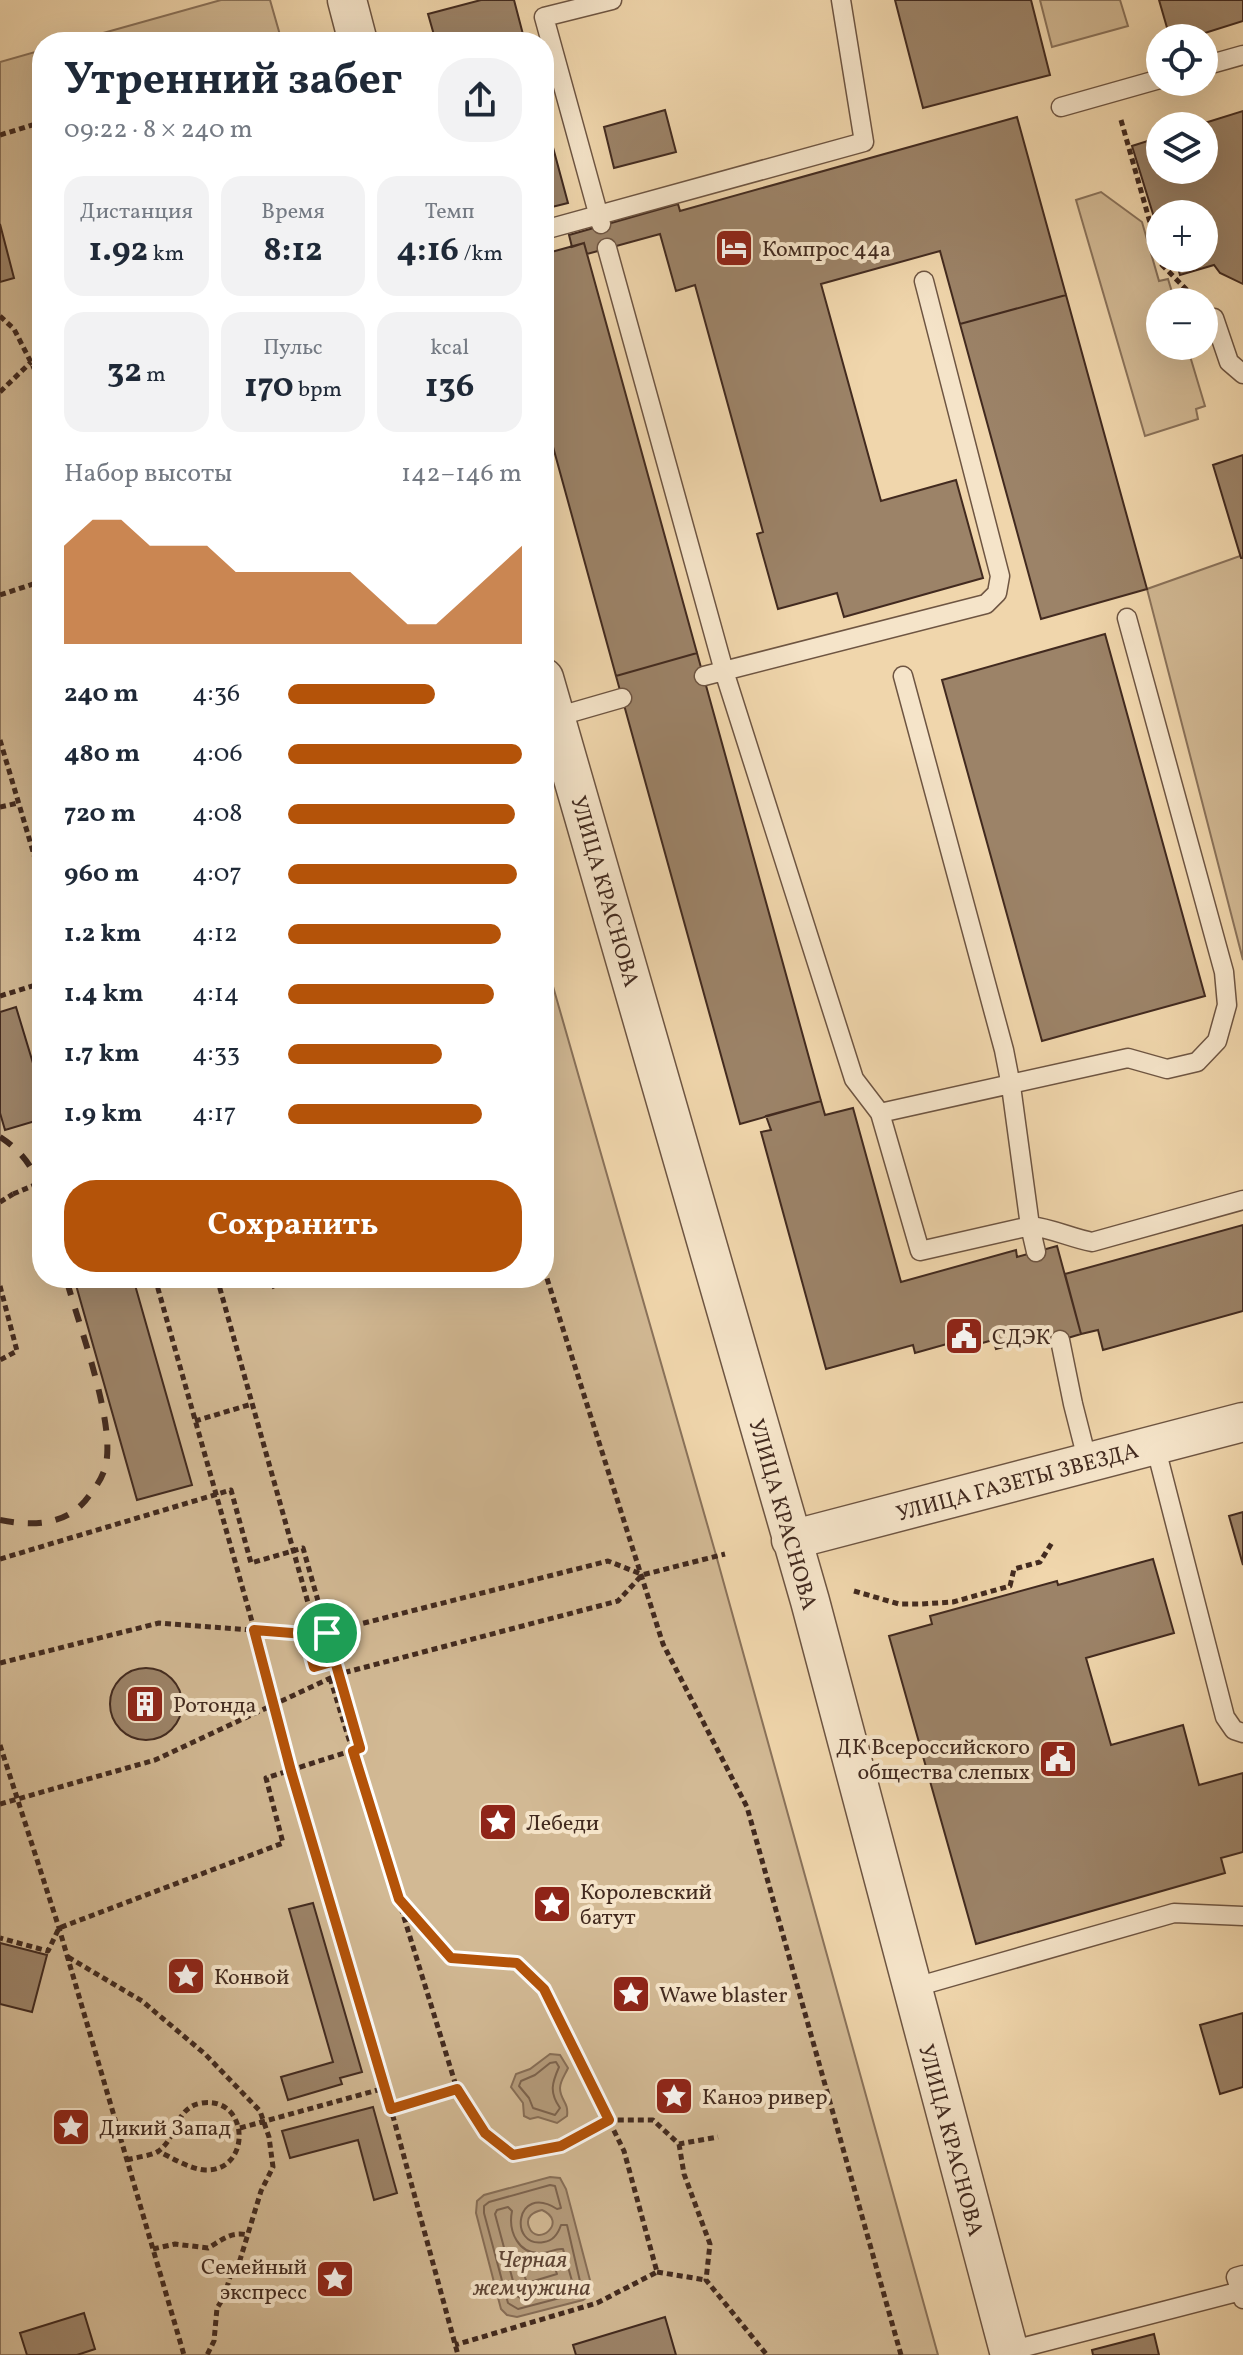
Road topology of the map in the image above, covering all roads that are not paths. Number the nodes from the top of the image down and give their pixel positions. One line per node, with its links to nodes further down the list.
1 (347, 0): 4 (street)
2 (612, 0): 5 (lane)
3 (841, 0): 11 (lane)
4 (355, 32)
5 (548, 32)
6 (554, 53): 11 (lane)
7 (1243, 55): 8 (lane)
8 (1218, 62)
9 (1146, 83): 10 (lane)
10 (1061, 107)
11 (600, 220): 12 (lane)
12 (554, 228)
13 (607, 248): 18 (lane)
14 (924, 281): 18 (lane)
15 (1218, 330): 16 (lane)
16 (1243, 374)
17 (1127, 618): 24 (lane)
18 (724, 671): 19 (lane); 25 (lane)
19 (704, 676)
20 (903, 676): 24 (lane)
21 (622, 698): 23 (lane)
22 (554, 710): 23 (street, УЛИЦА КРАСНОВА)
23 (556, 717): 33 (street, УЛИЦА КРАСНОВА)
24 (1011, 1086): 25 (lane); 27 (lane)
25 (880, 1113): 27 (lane)
26 (1243, 1200): 27 (lane)
27 (1030, 1226): 28 (lane)
28 (1036, 1252)
29 (1060, 1340): 32 (lane)
30 (1243, 1422): 31 (street, УЛИЦА ГАЗЕТЫ ЗВЕЗДА)
31 (1155, 1445): 32 (street, УЛИЦА ГАЗЕТЫ ЗВЕЗДА); 34 (lane)
32 (1088, 1463): 33 (street, УЛИЦА ГАЗЕТЫ ЗВЕЗДА)
33 (791, 1540): 36 (street, УЛИЦА КРАСНОВА)
34 (1243, 1733)
35 (1243, 1916): 36 (lane)
36 (912, 1988): 38 (street, УЛИЦА КРАСНОВА)
37 (1242, 2289): 38 (lane)
38 (1009, 2353)

